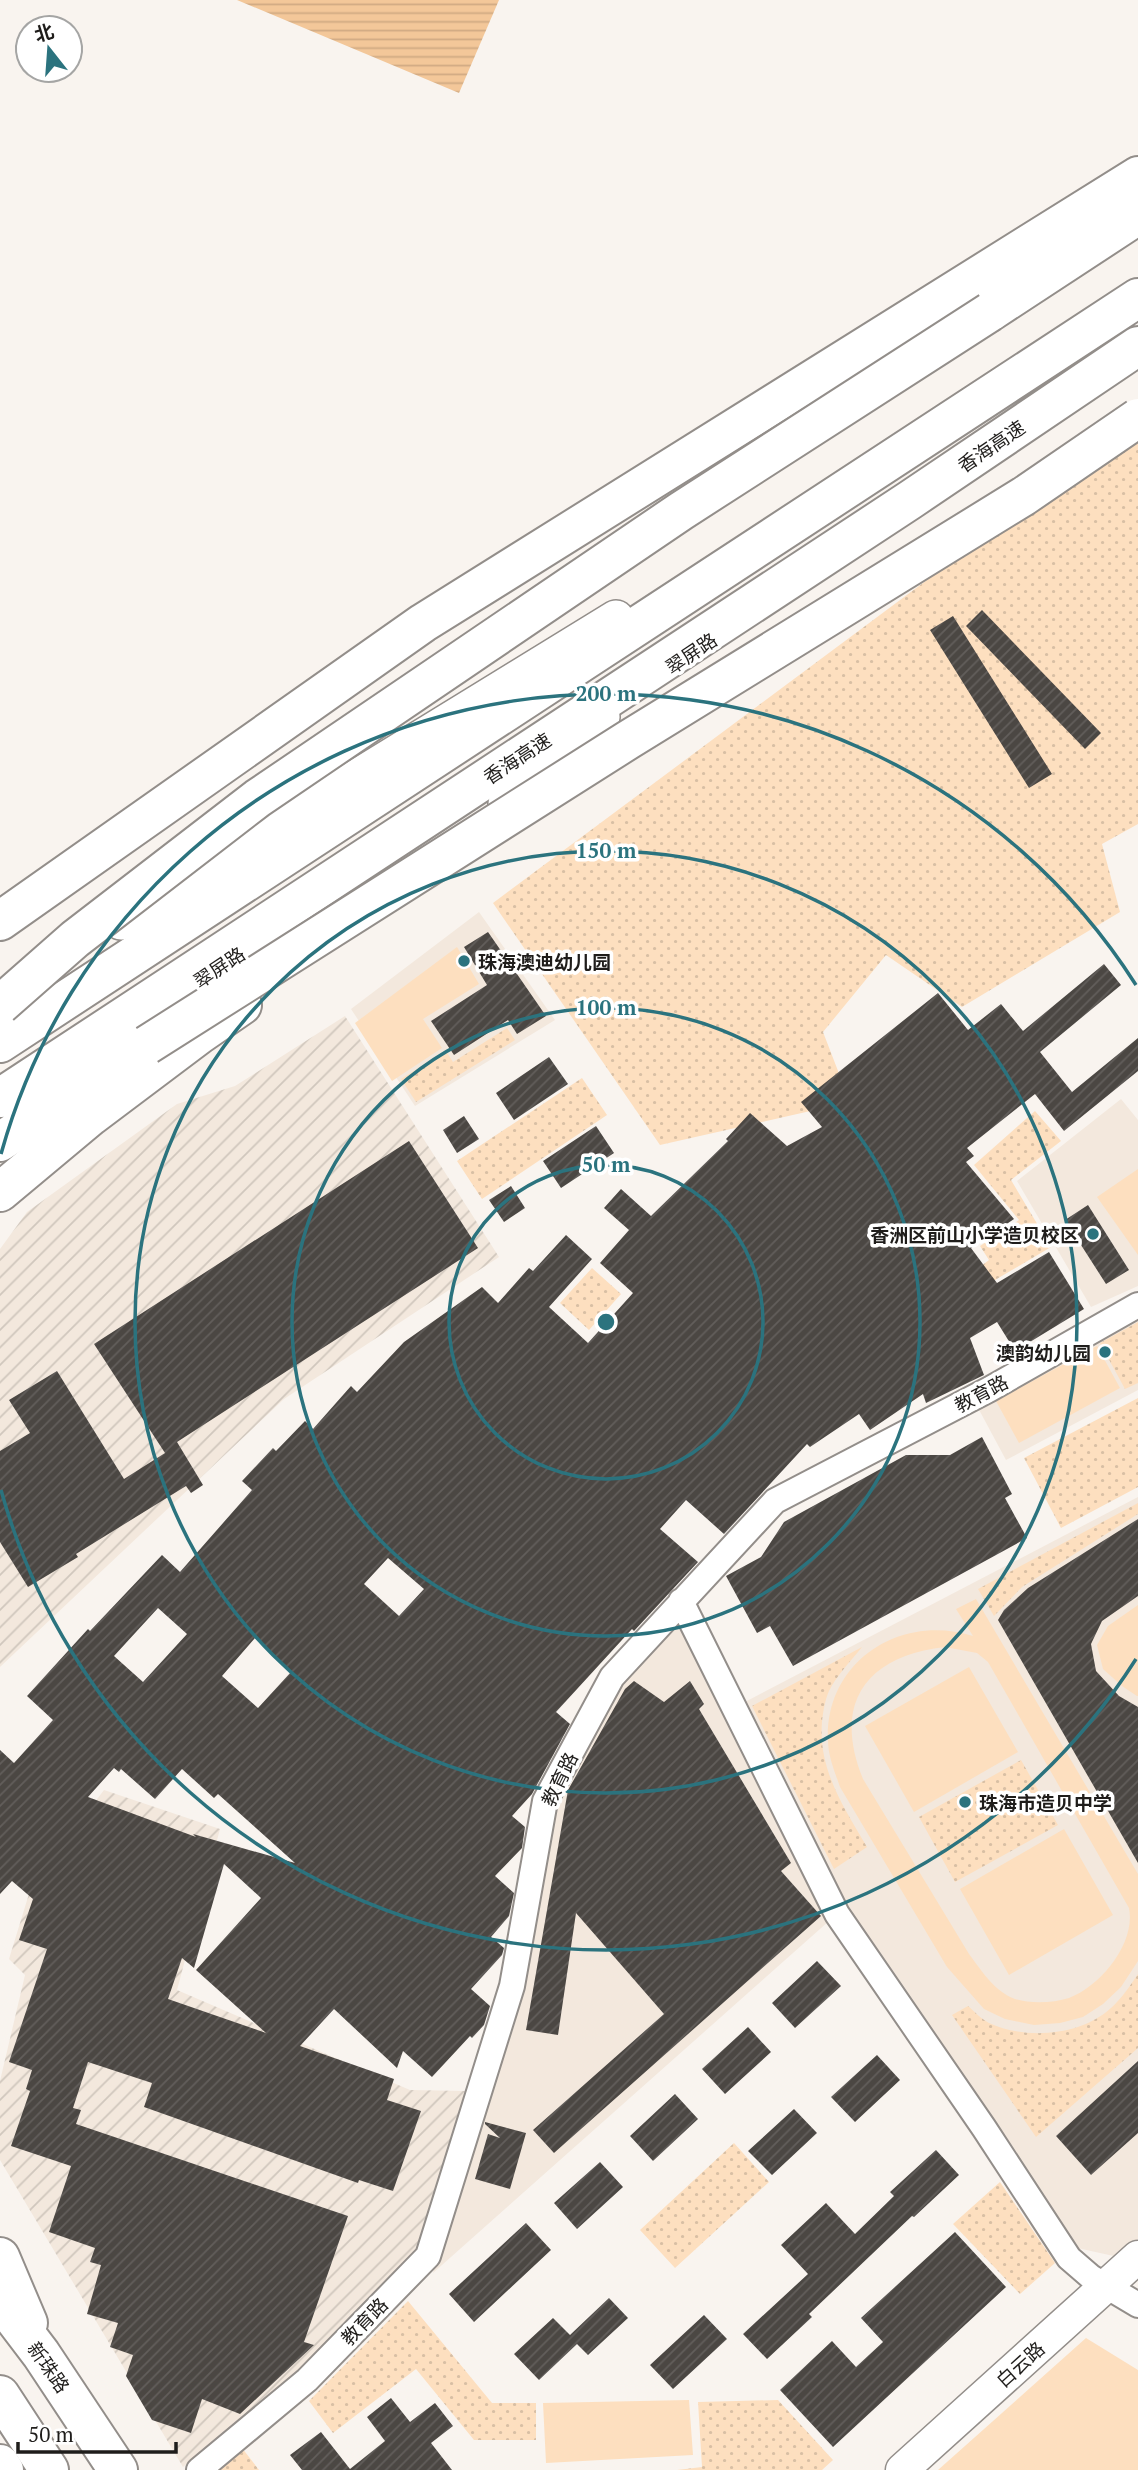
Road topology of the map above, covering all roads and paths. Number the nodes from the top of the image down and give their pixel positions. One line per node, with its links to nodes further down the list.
1 (1138, 176): 10 (highway)
2 (1138, 215): 12 (highway, bridge)
3 (1138, 285): 11 (main road)
4 (1138, 298): 13 (highway)
5 (1138, 346): 14 (highway, 香海高速)
6 (1138, 354): 8 (main road, 翠屏路)
7 (1138, 418): 16 (highway, bridge)
8 (625, 696): 9 (main road); 15 (main road, 翠屏路)
9 (399, 899): 17 (highway)
10 (0, 921)
11 (0, 996)
12 (0, 1005)
13 (0, 1043)
14 (0, 1098)
15 (0, 1116)
16 (0, 1142)
17 (0, 1192)
18 (1138, 1305): 19 (street, 教育路)
19 (681, 1601): 22 (street); 31 (street, 教育路)
20 (1138, 2257): 22 (street, 白云路)
21 (0, 2258): 25 (highway)
22 (1107, 2286): 24 (street); 32 (street, 白云路)
23 (0, 2300): 25 (highway, 新珠路)
24 (1138, 2305)
25 (41, 2354): 30 (highway, 新珠路)
26 (0, 2395): 29 (highway)
27 (0, 2464): 28 (highway)
28 (4, 2470)
29 (49, 2470)
30 (118, 2470)
31 (200, 2470)
32 (902, 2470)

